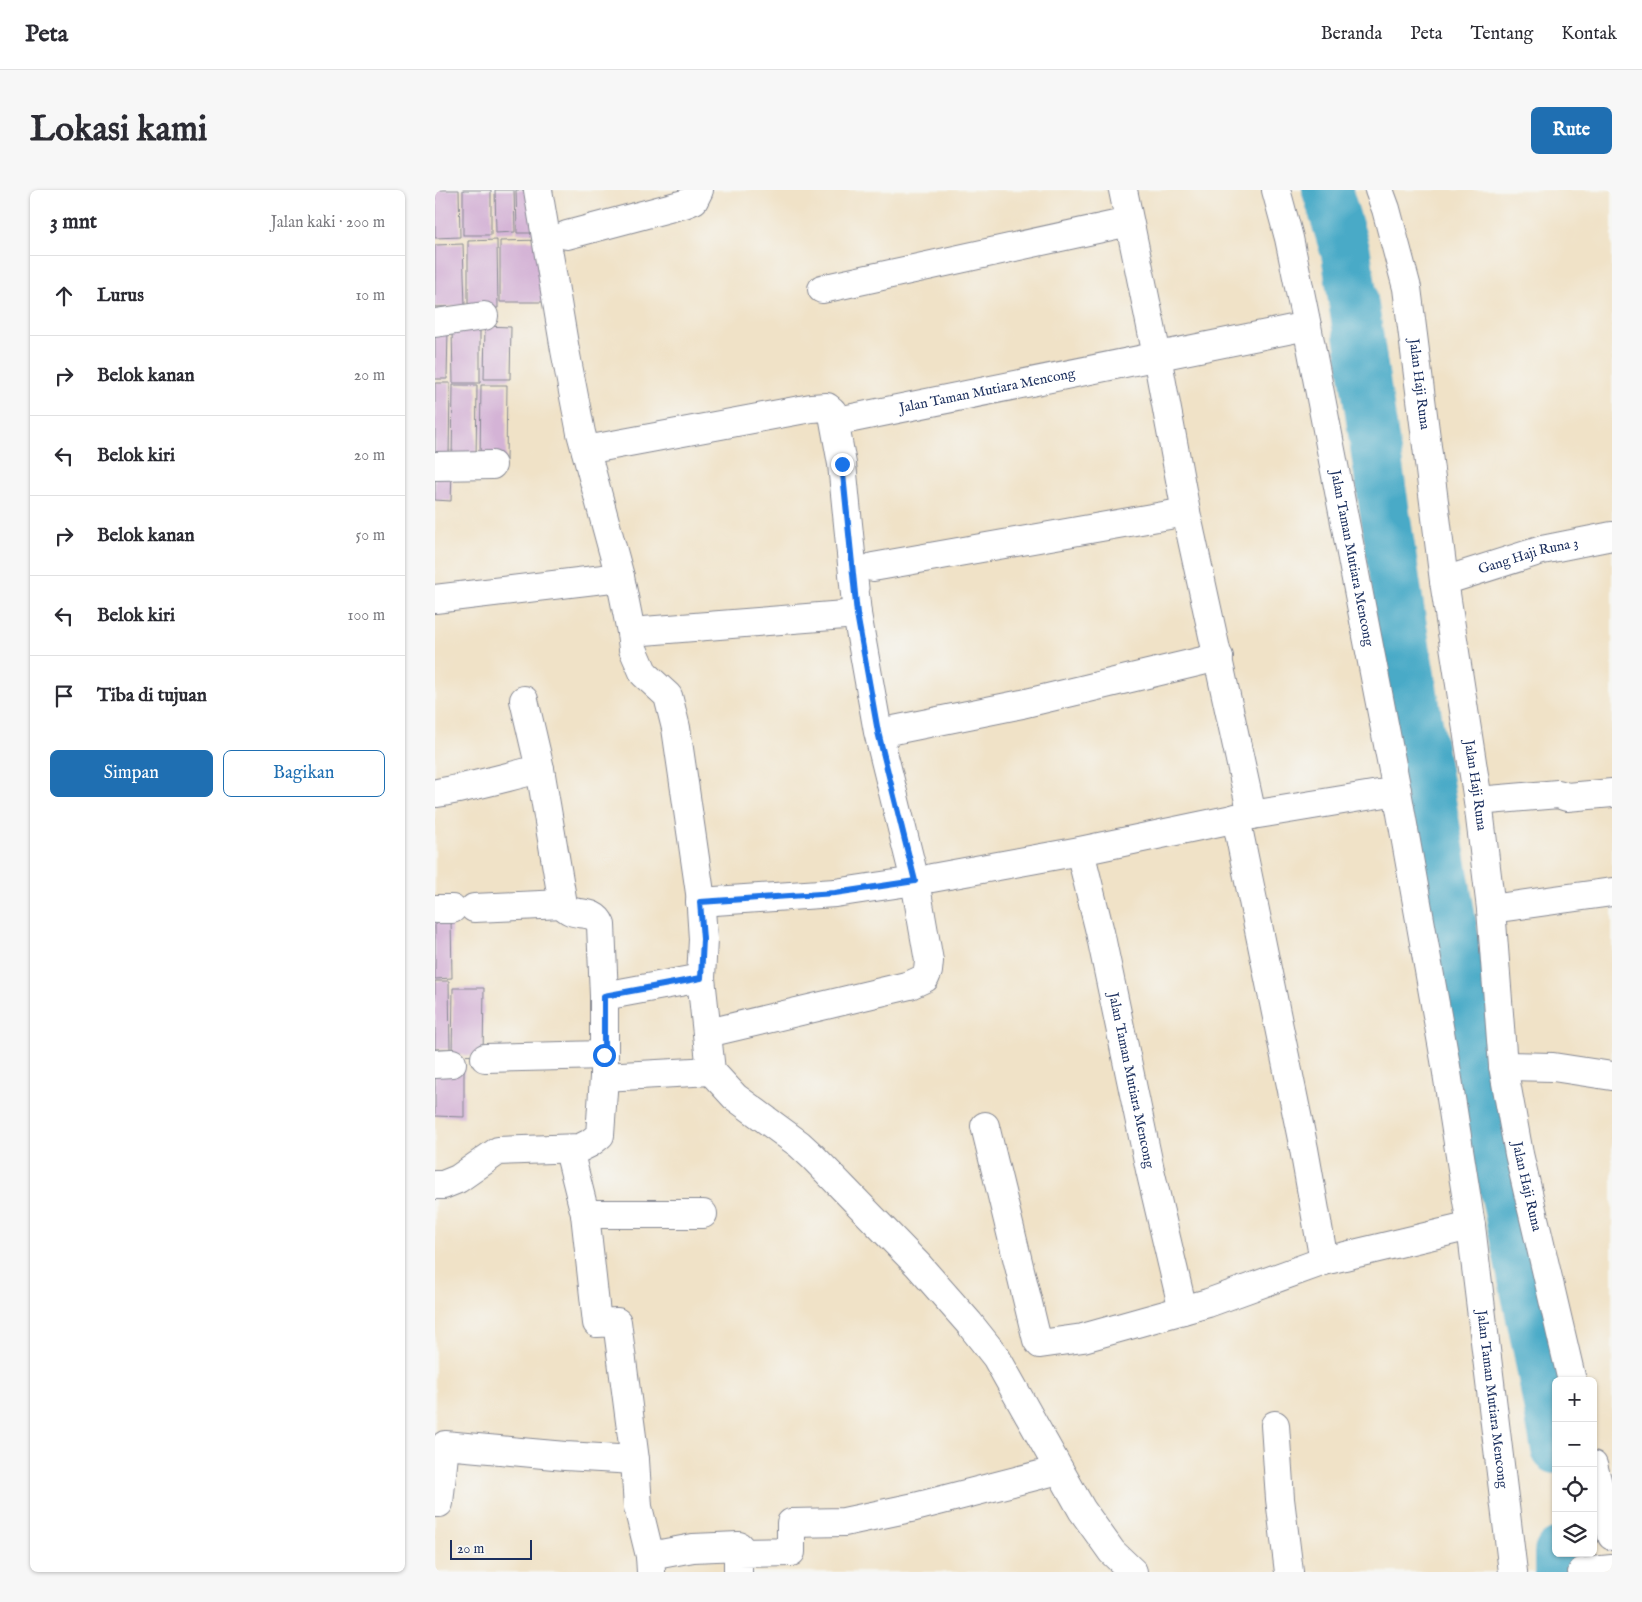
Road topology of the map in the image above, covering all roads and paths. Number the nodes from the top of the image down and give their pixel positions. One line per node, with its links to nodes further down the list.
1 (537, 190): 14 (street)
2 (699, 190): 7 (street)
3 (1123, 190): 6 (street)
4 (1276, 190): 11 (street, Jalan Taman Mutiara Mencong)
5 (1379, 190): 21 (street, Jalan Haji Runa)
6 (1129, 222): 8 (street); 12 (street)
7 (567, 235)
8 (822, 289)
9 (484, 316): 10 (street)
10 (435, 323)
11 (1307, 326): 12 (street, Jalan Taman Mutiara Mencong); 29 (street, Jalan Taman Mutiara Mencong)
12 (1157, 356): 13 (street, Jalan Taman Mutiara Mencong); 17 (street)
13 (848, 419)
14 (586, 450): 20 (street); 23 (street)
15 (435, 466): 16 (street)
16 (492, 466)
17 (1186, 512): 19 (street); 25 (street)
18 (1612, 536): 21 (street, Gang Haji Runa 3)
19 (873, 567)
20 (620, 577): 22 (street); 24 (street)
21 (1444, 581): 32 (street, Jalan Haji Runa)
22 (435, 599)
23 (857, 614): 24 (street); 35 (street)
24 (631, 632): 37 (street)
25 (1219, 657): 27 (street); 33 (street)
26 (524, 700): 28 (street)
27 (894, 730)
28 (540, 769): 30 (street); 38 (street)
29 (1397, 791): 33 (street); 54 (street, Jalan Taman Mutiara Mencong)
30 (437, 793)
31 (1612, 793): 32 (street)
32 (1478, 801): 40 (street, Jalan Haji Runa)
33 (1244, 816): 34 (street); 55 (street)
34 (1080, 851): 35 (street); 56 (street, Jalan Taman Mutiara Mencong)
35 (923, 880): 37 (street); 43 (street)
36 (1612, 892): 40 (street)
37 (700, 902): 41 (street)
38 (563, 904): 39 (street); 42 (street)
39 (454, 909)
40 (1491, 909): 46 (street, Jalan Haji Runa)
41 (701, 978): 42 (street); 43 (street)
42 (604, 996): 45 (street)
43 (708, 1033): 47 (street)
44 (485, 1058): 45 (street)
45 (604, 1066): 47 (street); 50 (street)
46 (1503, 1066): 48 (street); 57 (street, Jalan Haji Runa)
47 (711, 1071): 61 (street)
48 (1612, 1076)
49 (985, 1126): 56 (street)
50 (569, 1150): 51 (street); 52 (street)
51 (435, 1185)
52 (585, 1214): 53 (street); 59 (street)
53 (703, 1214)
54 (1471, 1226): 55 (street); 68 (street, Jalan Taman Mutiara Mencong)
55 (1324, 1261): 56 (street)
56 (1183, 1310)
57 (1571, 1377)
58 (1275, 1425): 67 (street)
59 (635, 1460): 62 (street); 65 (street)
60 (1594, 1467): 63 (street)
61 (1059, 1470): 64 (street); 66 (street)
62 (435, 1503)
63 (1612, 1536)
64 (738, 1562): 65 (street)
65 (650, 1564)
66 (1133, 1572)
67 (1289, 1572)
68 (1513, 1572)

